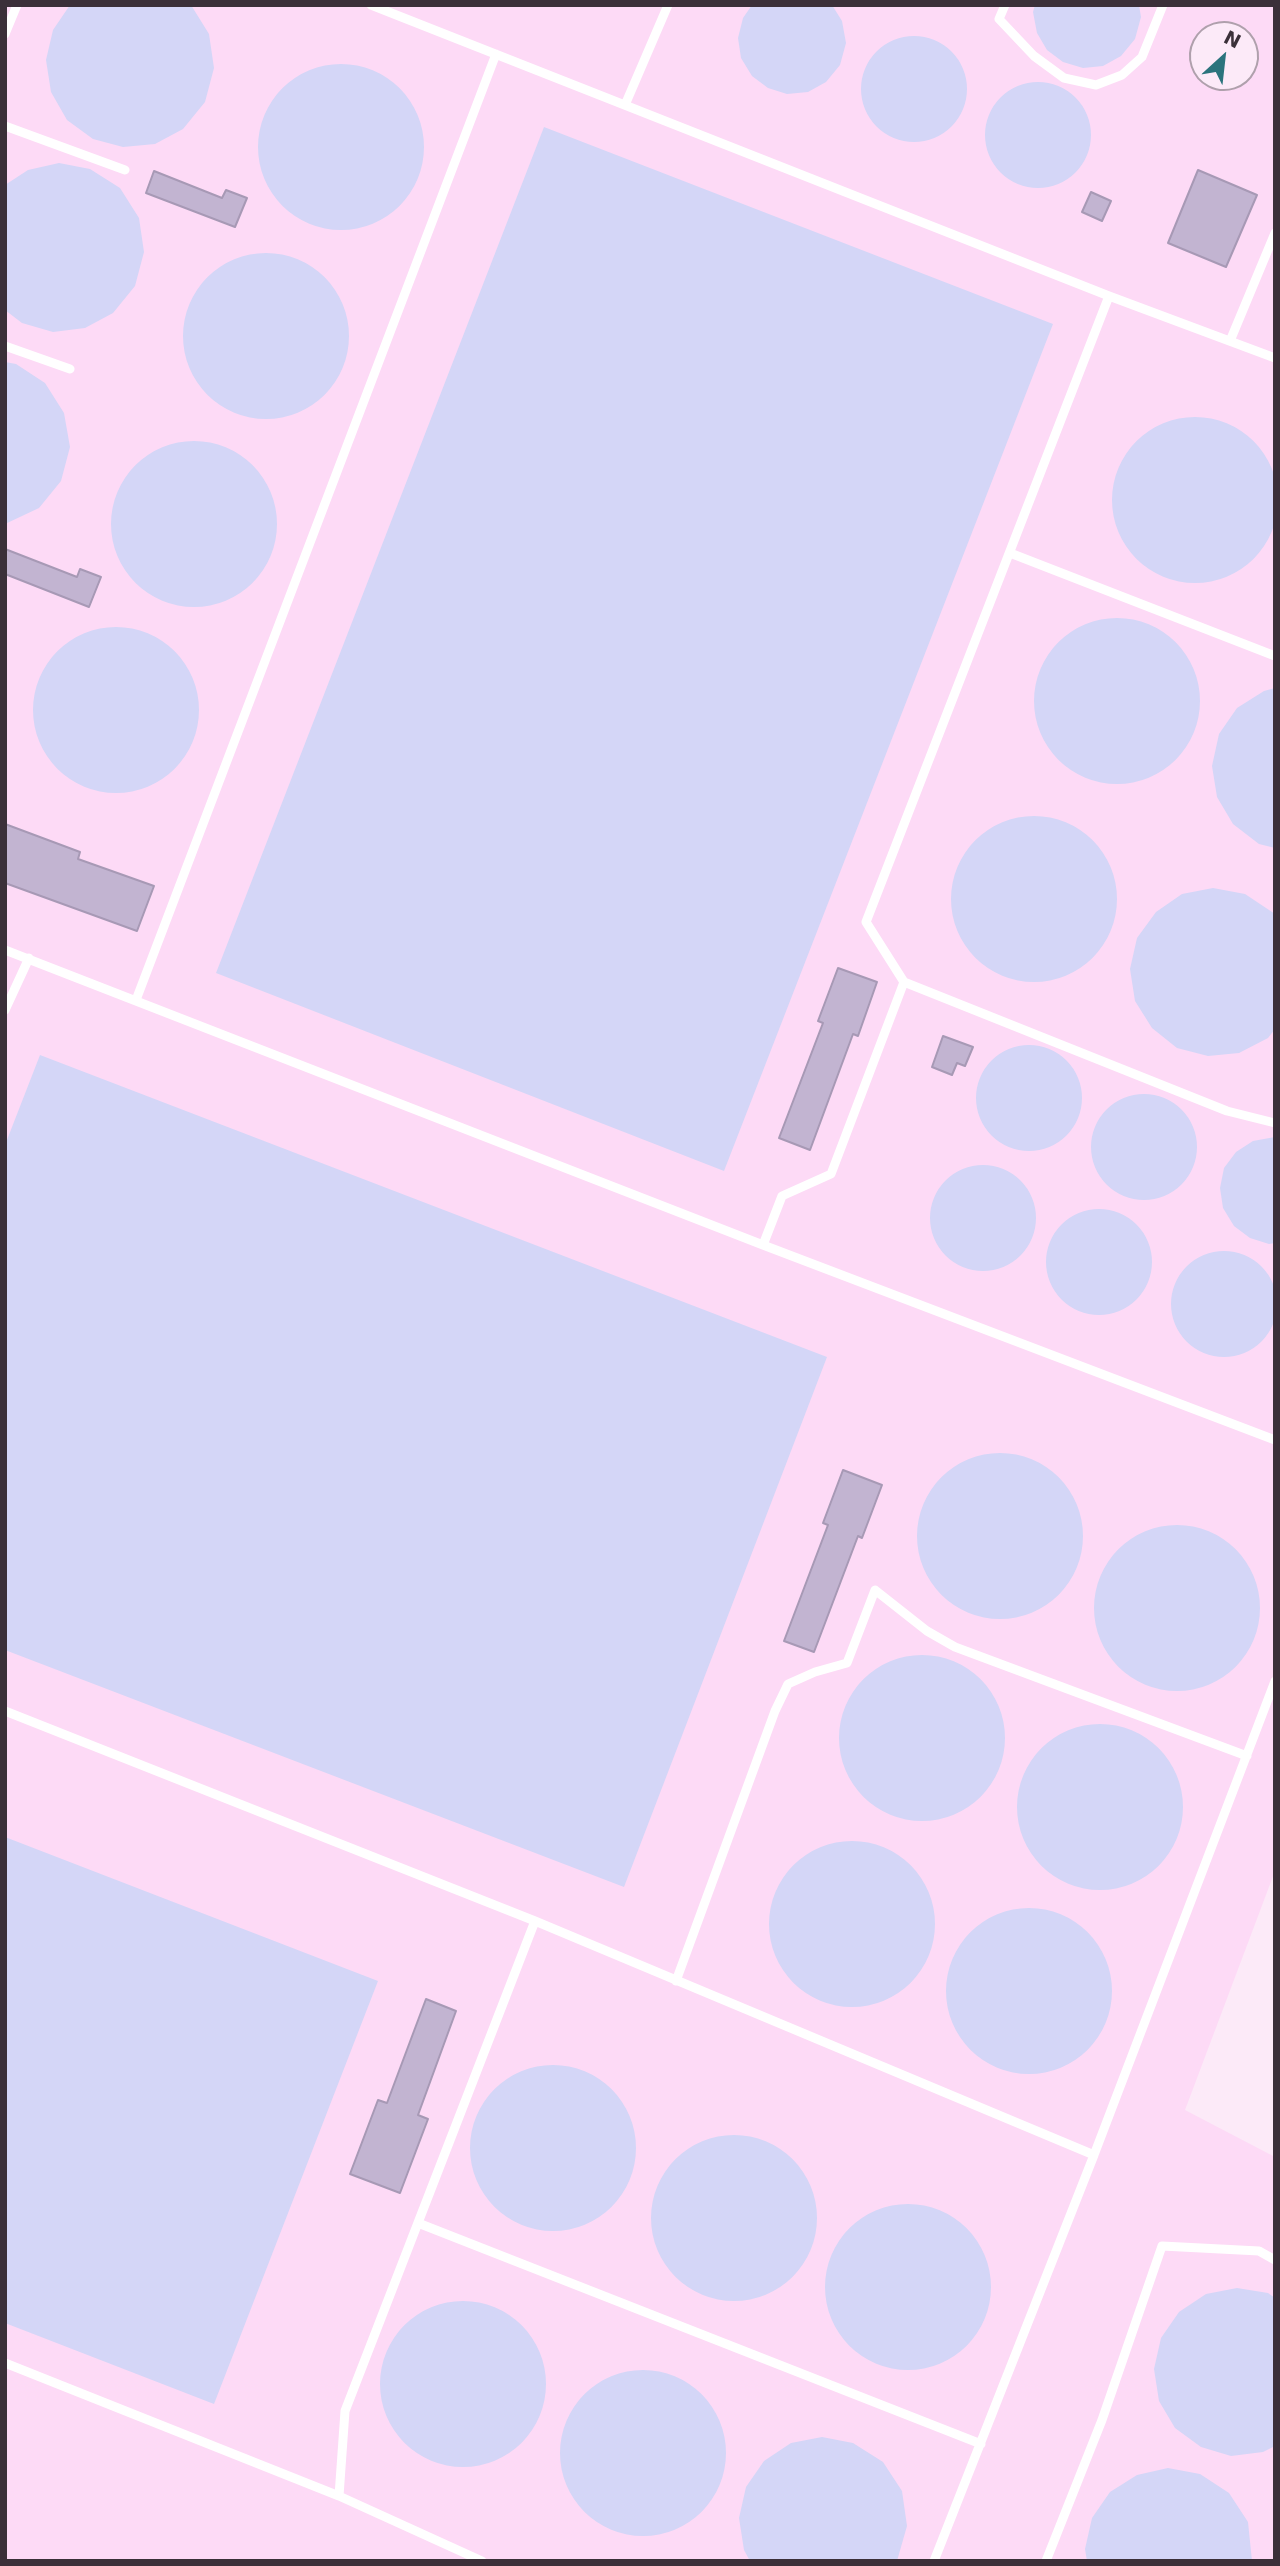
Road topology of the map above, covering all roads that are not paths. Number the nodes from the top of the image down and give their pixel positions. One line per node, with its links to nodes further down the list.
1 (17, 5): 6 (lane)
2 (371, 5): 7 (lane)
3 (668, 5): 8 (lane)
4 (1005, 5): 5 (lane)
5 (1163, 5)
6 (5, 34)
7 (496, 54): 8 (lane); 22 (lane)
8 (625, 105): 12 (lane)
9 (5, 126): 10 (lane)
10 (125, 170)
11 (1275, 233): 13 (lane)
12 (1109, 296): 13 (lane); 17 (lane)
13 (1230, 341): 15 (lane)
14 (5, 346): 16 (lane)
15 (1275, 358)
16 (70, 369)
17 (1010, 553): 18 (lane); 21 (lane)
18 (1275, 656)
19 (5, 950): 20 (lane)
20 (29, 958): 22 (lane); 23 (lane)
21 (904, 982): 24 (lane); 25 (lane)
22 (136, 1000): 25 (lane)
23 (5, 1010)
24 (1275, 1123)
25 (763, 1245): 26 (lane)
26 (1275, 1440)
27 (1275, 1681): 29 (lane)
28 (5, 1711): 30 (lane)
29 (1247, 1756): 31 (lane); 32 (lane)
30 (535, 1922): 31 (lane); 33 (lane)
31 (676, 1980): 32 (lane)
32 (1094, 2155): 36 (lane)
33 (418, 2223): 36 (lane); 37 (lane)
34 (1275, 2260): 40 (lane)
35 (5, 2363): 37 (lane)
36 (981, 2444): 39 (lane)
37 (339, 2496): 38 (lane)
38 (482, 2561)
39 (934, 2561)
40 (1046, 2561)

